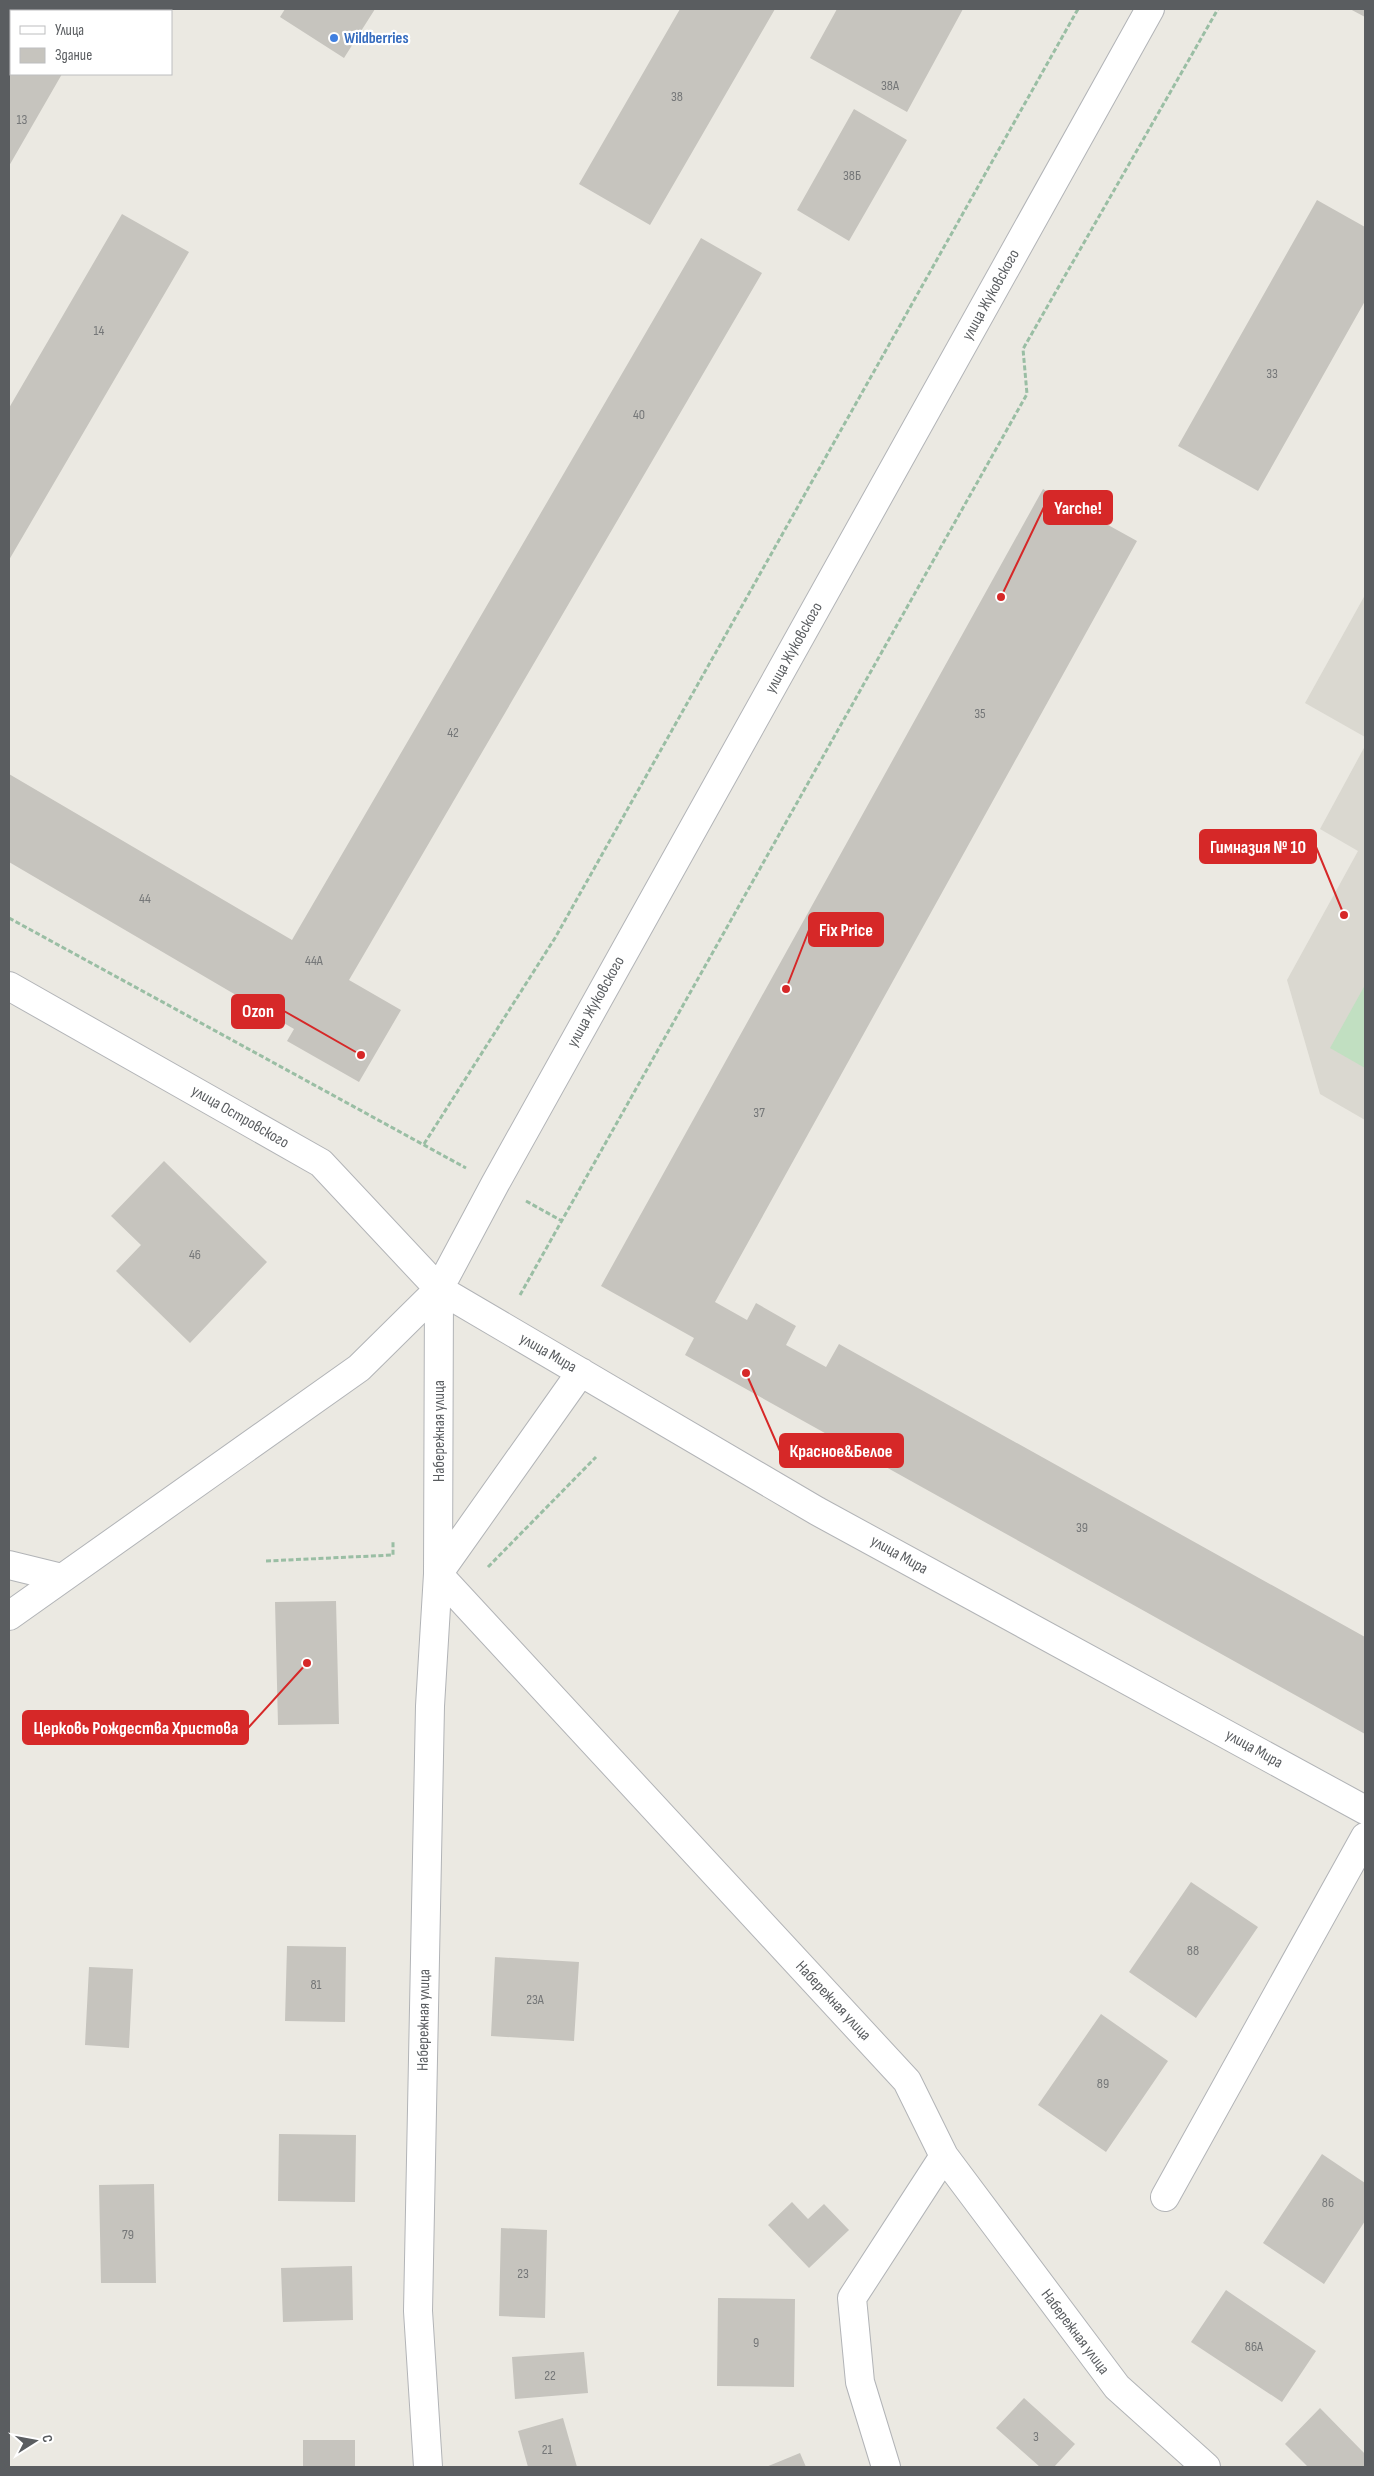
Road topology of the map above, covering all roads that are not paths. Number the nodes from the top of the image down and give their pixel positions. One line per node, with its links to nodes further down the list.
1 (1150, 9): 3 (street, улица Жуковского)
2 (9, 986): 3 (street, улица Островского)
3 (439, 1289): 4 (street, улица Мира); 6 (street, Набережная улица); 7 (street)
4 (581, 1372): 6 (street); 9 (street, улица Мира)
5 (9, 1565): 7 (street)
6 (438, 1574): 11 (street, Набережная улица); 13 (street, Набережная улица)
7 (62, 1578): 8 (street)
8 (9, 1616)
9 (1365, 1810)
10 (1365, 1836): 12 (street)
11 (944, 2156): 14 (street); 15 (street, Набережная улица)
12 (1165, 2197)
13 (428, 2467)
14 (886, 2467)
15 (1206, 2467)

